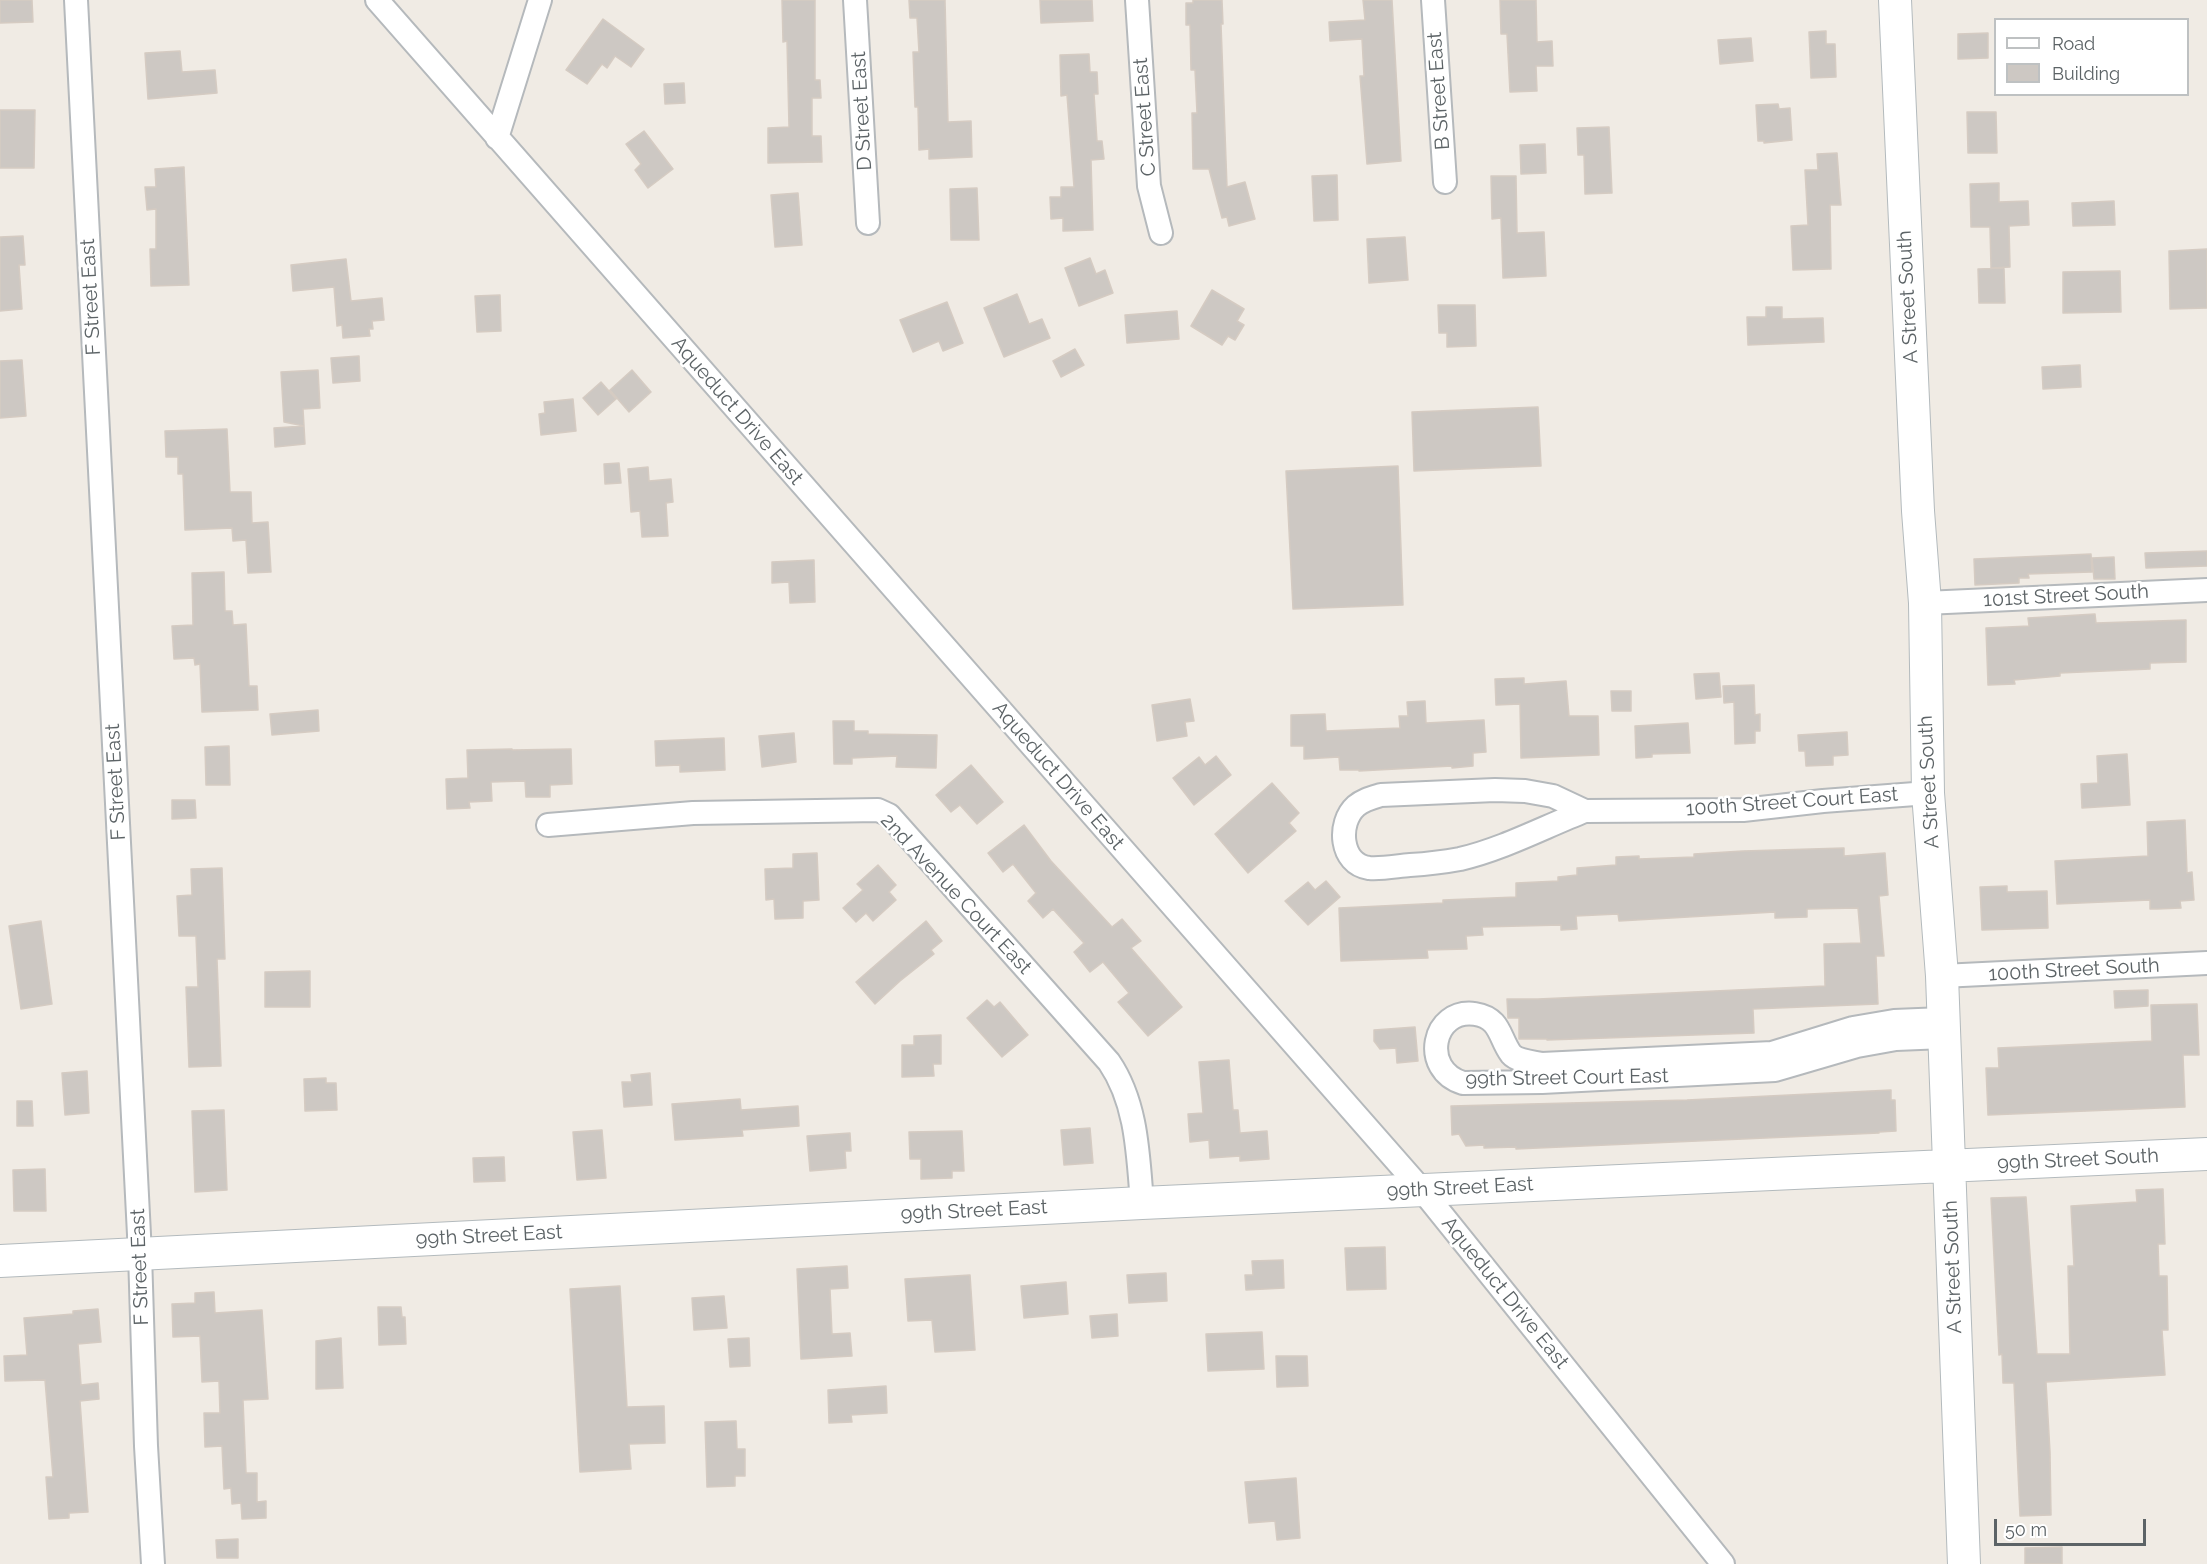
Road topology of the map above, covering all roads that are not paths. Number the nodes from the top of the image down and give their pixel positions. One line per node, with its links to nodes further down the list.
1 (76, 0): 24 (street, F Street East)
2 (377, 0): 8 (street, Aqueduct Drive East)
3 (540, 0): 8 (street)
4 (855, 0): 10 (street, D Street East)
5 (1137, 0): 11 (street, C Street East)
6 (1433, 0): 9 (street, B Street East)
7 (1895, 0): 13 (street, A Street South)
8 (497, 138): 22 (street, Aqueduct Drive East)
9 (1445, 182)
10 (868, 223)
11 (1161, 233)
12 (2207, 590): 13 (street, 101st Street South)
13 (1925, 603): 14 (street, A Street South)
14 (1928, 793): 15 (street, 100th Street Court East); 18 (street, A Street South)
15 (1585, 812): 15 (street, 100th Street Court East)
16 (548, 825): 23 (street, 2nd Avenue Court East)
17 (2207, 963): 18 (street, 100th Street South)
18 (1942, 976): 19 (street, A Street South)
19 (1944, 1028): 19 (street, 99th Street Court East); 21 (street, A Street South)
20 (2207, 1154): 21 (street, 99th Street South)
21 (1949, 1167): 22 (street, 99th Street East); 28 (street, A Street South)
22 (1422, 1190): 23 (street, 99th Street East); 27 (street, Aqueduct Drive East)
23 (1142, 1203): 24 (street, 99th Street East)
24 (140, 1254): 25 (street, 99th Street East); 26 (street, F Street East)
25 (0, 1261)
26 (153, 1564)
27 (1723, 1564)
28 (1964, 1564)

